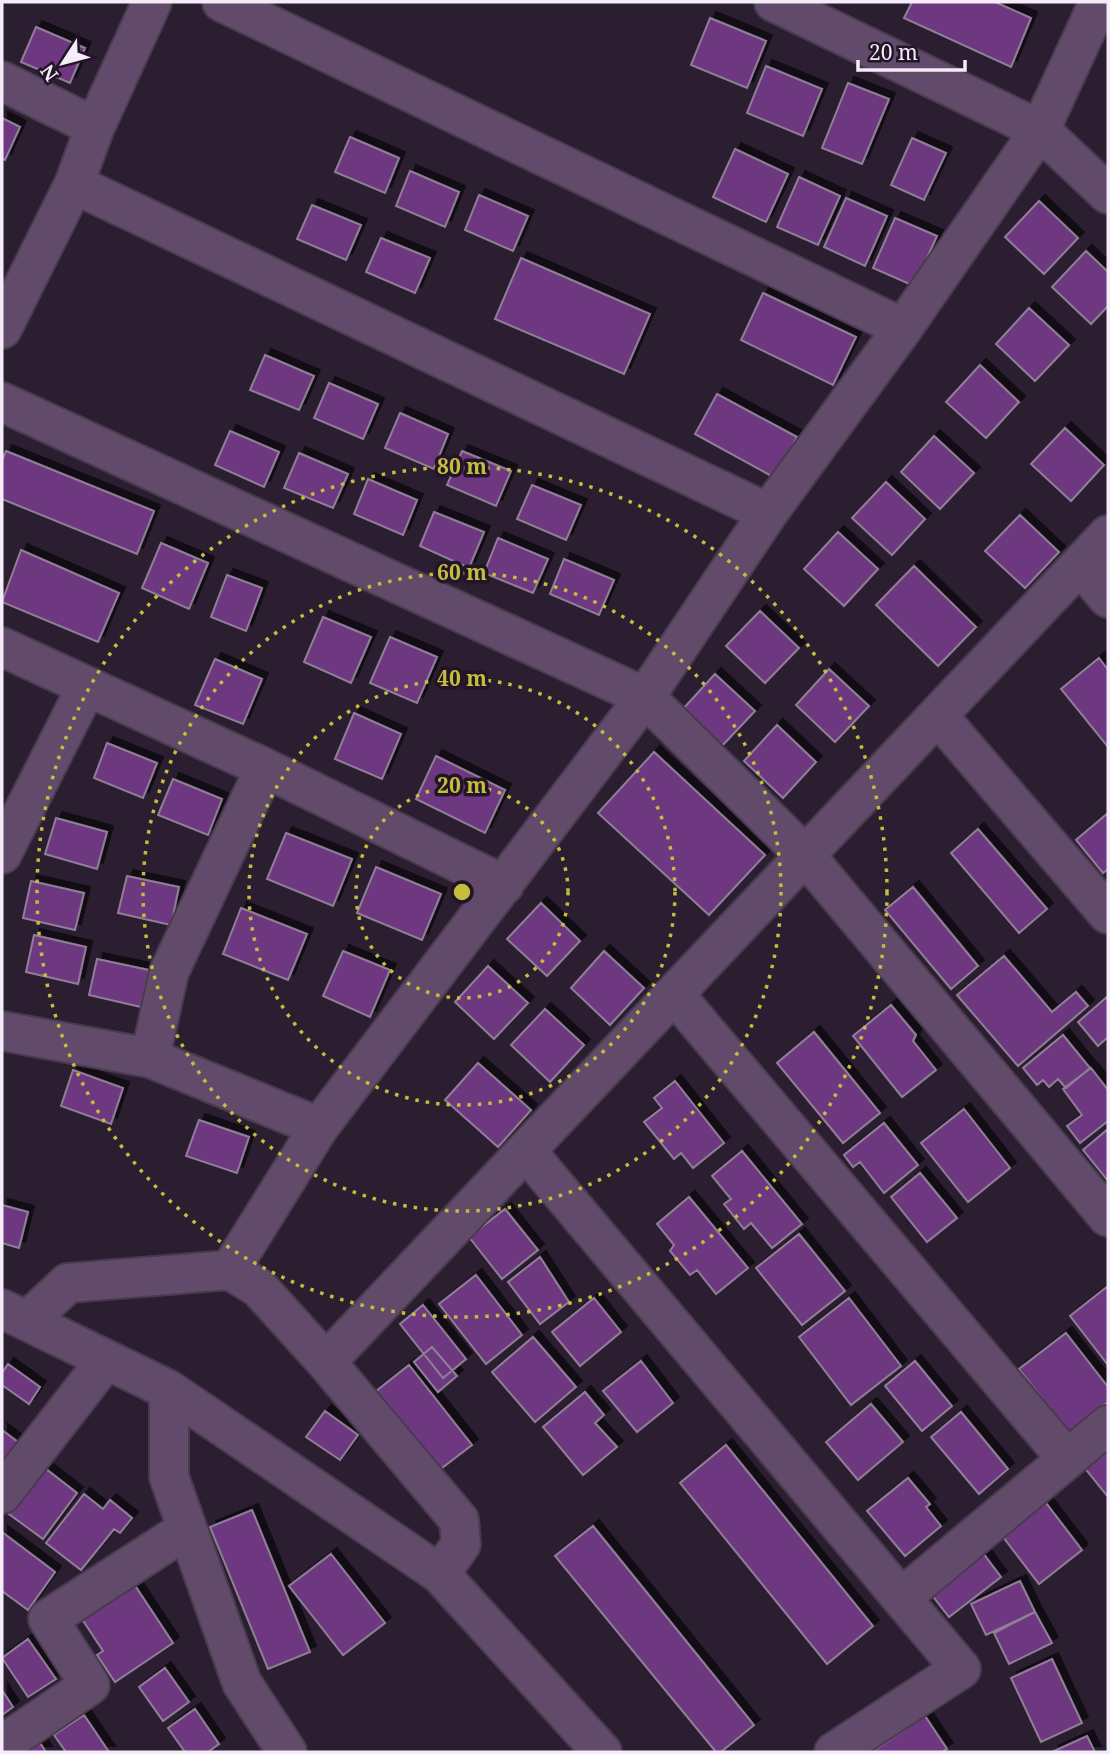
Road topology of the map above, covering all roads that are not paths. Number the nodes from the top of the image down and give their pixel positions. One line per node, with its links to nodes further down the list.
1 (152, 2): 6 (street)
2 (222, 2): 10 (street)
3 (774, 2): 7 (street)
4 (1099, 2): 7 (street)
5 (2, 81): 6 (street)
6 (95, 127): 8 (street)
7 (1040, 130): 9 (street); 10 (street)
8 (74, 184): 11 (street); 13 (street)
9 (1108, 194)
10 (903, 328): 13 (street)
11 (2, 329)
12 (2, 402): 19 (street)
13 (768, 513): 19 (street)
14 (1108, 535): 15 (street)
15 (1080, 565): 16 (street); 20 (street)
16 (1108, 598)
17 (2, 647): 18 (street)
18 (87, 686): 21 (street); 22 (street)
19 (645, 697): 23 (street); 24 (street)
20 (938, 716): 23 (street); 25 (street)
21 (265, 768): 24 (street); 28 (street)
22 (2, 854)
23 (806, 855): 26 (street); 31 (street)
24 (504, 885): 29 (street)
25 (1108, 914)
26 (675, 995): 30 (street); 38 (street)
27 (2, 1031): 28 (street)
28 (150, 1058): 29 (street)
29 (319, 1127): 32 (street)
30 (526, 1151): 35 (street); 42 (street)
31 (1108, 1217)
32 (230, 1270): 33 (street); 35 (street)
33 (14, 1315): 34 (street)
34 (106, 1360): 36 (street); 39 (street)
35 (326, 1362): 41 (street)
36 (169, 1390): 40 (street); 41 (street)
37 (1108, 1425): 38 (street)
38 (1067, 1459): 42 (street)
39 (2, 1494)
40 (187, 1529): 43 (street); 44 (street)
41 (440, 1573): 45 (street)
42 (901, 1598): 46 (street)
43 (2, 1745)
44 (287, 1752)
45 (602, 1752)
46 (834, 1752)

